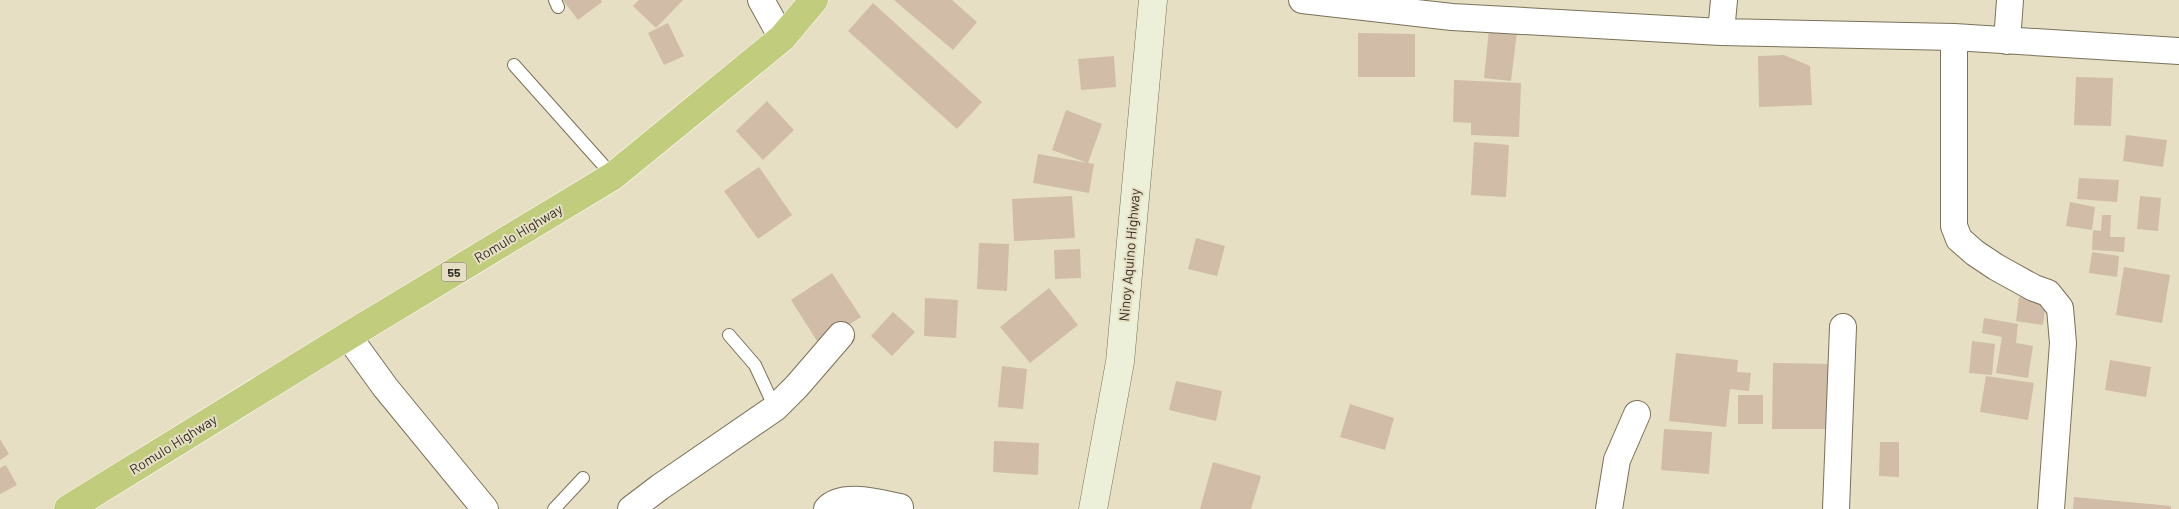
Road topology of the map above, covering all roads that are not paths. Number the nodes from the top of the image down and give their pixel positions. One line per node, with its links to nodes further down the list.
1 (760, 0): 10 (street)
2 (814, 0): 10 (highway, Romulo Highway / 55)
3 (1153, 0): 28 (main road, Ninoy Aquino Highway)
4 (1302, 0): 7 (street)
5 (1724, 0): 8 (street)
6 (2010, 0): 11 (street)
7 (1452, 9): 8 (street)
8 (1721, 32): 9 (street)
9 (1954, 37): 11 (street); 31 (street)
10 (782, 38): 14 (highway, Romulo Highway / 55)
11 (2007, 40): 12 (street)
12 (2179, 51)
13 (514, 65): 14 (lane)
14 (613, 176): 18 (highway, Romulo Highway / 55)
15 (1843, 327): 30 (street)
16 (729, 335): 19 (lane)
17 (841, 335): 19 (street)
18 (348, 336): 23 (highway, Romulo Highway / 55); 24 (street)
19 (775, 408): 26 (street)
20 (1638, 414): 29 (street)
21 (583, 478): 25 (lane)
22 (900, 507): 27 (street)
23 (68, 509)
24 (485, 509)
25 (554, 509)
26 (631, 509)
27 (827, 509)
28 (1093, 509)
29 (1609, 509)
30 (1836, 509)
31 (2051, 509)

